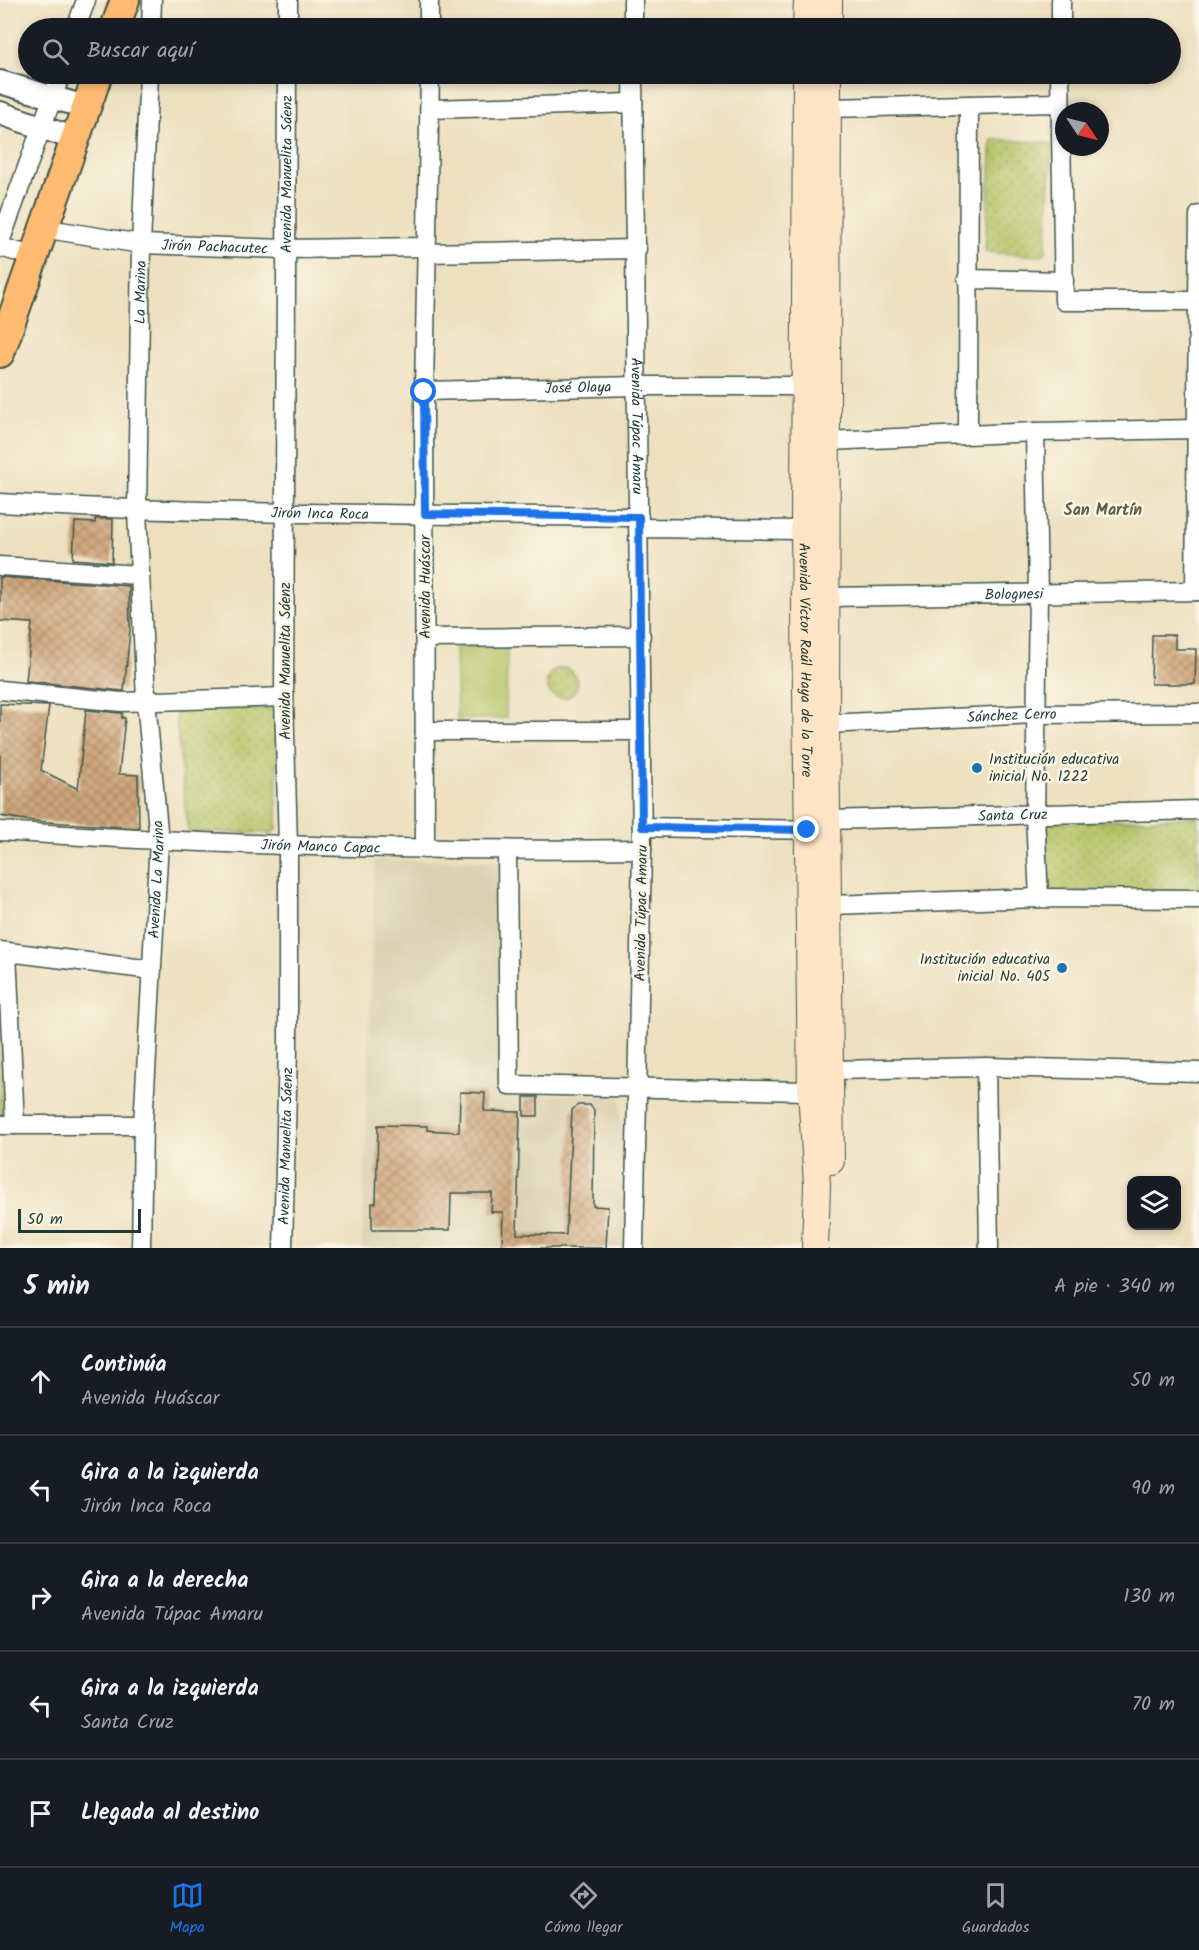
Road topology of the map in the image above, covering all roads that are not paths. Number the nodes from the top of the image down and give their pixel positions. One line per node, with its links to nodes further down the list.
1 (86, 0): 10 (street)
2 (125, 0): 11 (main road)
3 (153, 0): 12 (street)
4 (288, 0): 13 (street)
5 (429, 0): 14 (street)
6 (633, 0): 15 (street)
7 (807, 0): 16 (main road)
8 (829, 0): 17 (main road)
9 (1061, 0): 18 (street)
10 (80, 18)
11 (119, 18)
12 (152, 18)
13 (288, 18)
14 (429, 18)
15 (633, 18)
16 (807, 18)
17 (829, 18)
18 (1061, 18)
19 (0, 82): 29 (street)
20 (57, 84): 29 (street)
21 (94, 84): 34 (main road)
22 (149, 84): 44 (street, La Marina)
23 (287, 84): 46 (street, Avenida Manuelita Sáenz)
24 (430, 84): 36 (street, Avenida Huáscar)
25 (633, 84): 31 (street, Avenida Túpac Amaru)
26 (806, 84): 55 (main road, Avenida Víctor Raúl Haya de la Torre)
27 (828, 84): 35 (main road, Avenida Víctor Raúl Haya de la Torre)
28 (1060, 84): 30 (street)
29 (52, 97): 34 (street); 38 (street)
30 (1060, 102)
31 (633, 103): 36 (street); 47 (street, Avenida Túpac Amaru)
32 (1055, 103): 33 (street)
33 (969, 105): 35 (street); 50 (street)
34 (85, 107): 39 (main road)
35 (827, 108): 60 (main road, Avenida Víctor Raúl Haya de la Torre)
36 (430, 109): 48 (street, Avenida Huáscar)
37 (0, 113): 38 (street)
38 (42, 128): 39 (street); 43 (street)
39 (73, 138): 42 (main road)
40 (1061, 156): 51 (street)
41 (1199, 214): 52 (street)
42 (42, 228): 44 (street, Jirón Pachacutec); 49 (main road)
43 (0, 242)
44 (141, 244): 46 (street, Jirón Pachacutec); 62 (street, La Marina)
45 (0, 247): 49 (street)
46 (286, 249): 48 (street, Jirón Pachacutec); 63 (street, Avenida Manuelita Sáenz)
47 (637, 249): 48 (street, Jirón Pachacutec); 54 (street, Avenida Túpac Amaru)
48 (426, 250): 56 (street, Avenida Huáscar)
49 (32, 256): 53 (main road)
50 (967, 279): 51 (street); 59 (street)
51 (1064, 281): 52 (street)
52 (1197, 301): 57 (street)
53 (0, 353)
54 (637, 386): 55 (street, José Olaya); 56 (street, José Olaya); 65 (street, Avenida Túpac Amaru)
55 (804, 386): 66 (main road, Avenida Víctor Raúl Haya de la Torre)
56 (424, 392): 64 (street, Avenida Huáscar)
57 (1197, 429): 58 (street); 69 (street)
58 (1035, 432): 59 (street); 70 (street)
59 (968, 434): 60 (street)
60 (826, 441): 71 (main road, Avenida Víctor Raúl Haya de la Torre)
61 (0, 503): 62 (street, Jirón Inca Roca)
62 (137, 511): 63 (street, Jirón Inca Roca); 68 (street, Avenida La Marina)
63 (286, 514): 64 (street, Jirón Inca Roca); 75 (street, Avenida Manuelita Sáenz)
64 (425, 514): 65 (street, Jirón Inca Roca); 73 (street, Avenida Huáscar)
65 (638, 522): 66 (street, Jirón Inca Roca); 72 (street, Avenida Túpac Amaru)
66 (804, 530): 85 (main road, Avenida Víctor Raúl Haya de la Torre)
67 (0, 566): 68 (street)
68 (139, 574): 76 (street, Avenida La Marina)
69 (1197, 591): 70 (street, Bolognesi)
70 (1038, 594): 71 (street, Bolognesi); 78 (street)
71 (828, 597): 79 (main road, Avenida Víctor Raúl Haya de la Torre)
72 (640, 636): 73 (street); 81 (street, Avenida Túpac Amaru)
73 (425, 639): 80 (street, Avenida Huáscar)
74 (0, 690): 76 (street)
75 (284, 697): 76 (street); 88 (street, Avenida Manuelita Sáenz)
76 (146, 700): 87 (street, Avenida La Marina)
77 (1199, 713): 78 (street, Sánchez Cerro)
78 (1034, 714): 79 (street, Sánchez Cerro); 83 (street)
79 (826, 724): 85 (main road, Avenida Víctor Raúl Haya de la Torre)
80 (425, 731): 81 (street); 89 (street, Avenida Huáscar)
81 (641, 731): 84 (street, Avenida Túpac Amaru)
82 (1199, 810): 83 (street, Santa Cruz)
83 (1035, 816): 85 (street, Santa Cruz); 92 (street)
84 (642, 827): 85 (street, Santa Cruz); 90 (street, Avenida Túpac Amaru)
85 (820, 827): 94 (main road, Avenida Víctor Raúl Haya de la Torre); 101 (main road, Avenida Víctor Raúl Haya de la Torre)
86 (0, 831): 87 (street, Jirón Manco Capac)
87 (159, 841): 88 (street, Jirón Manco Capac); 96 (street, Avenida La Marina)
88 (288, 847): 89 (street, Jirón Manco Capac); 105 (street, Avenida Manuelita Sáenz)
89 (425, 849): 91 (street, Jirón Manco Capac)
90 (642, 849): 91 (street, Jirón Manco Capac); 100 (street, Avenida Túpac Amaru)
91 (507, 851): 100 (street)
92 (1039, 898): 93 (street); 94 (street)
93 (1199, 899)
94 (830, 905): 98 (main road, Avenida Víctor Raúl Haya de la Torre)
95 (4, 952): 96 (street); 102 (street)
96 (152, 970): 103 (street, Avenida La Marina)
97 (986, 1066): 98 (street); 99 (street); 109 (street)
98 (831, 1070): 108 (main road, Avenida Víctor Raúl Haya de la Torre)
99 (1199, 1072)
100 (639, 1089): 101 (street); 106 (street, Avenida Túpac Amaru)
101 (810, 1091): 107 (main road, Avenida Víctor Raúl Haya de la Torre)
102 (8, 1125): 103 (street)
103 (143, 1125): 104 (street, Avenida La Marina)
104 (141, 1248)
105 (283, 1248)
106 (634, 1248)
107 (815, 1248)
108 (831, 1248)
109 (989, 1248)

